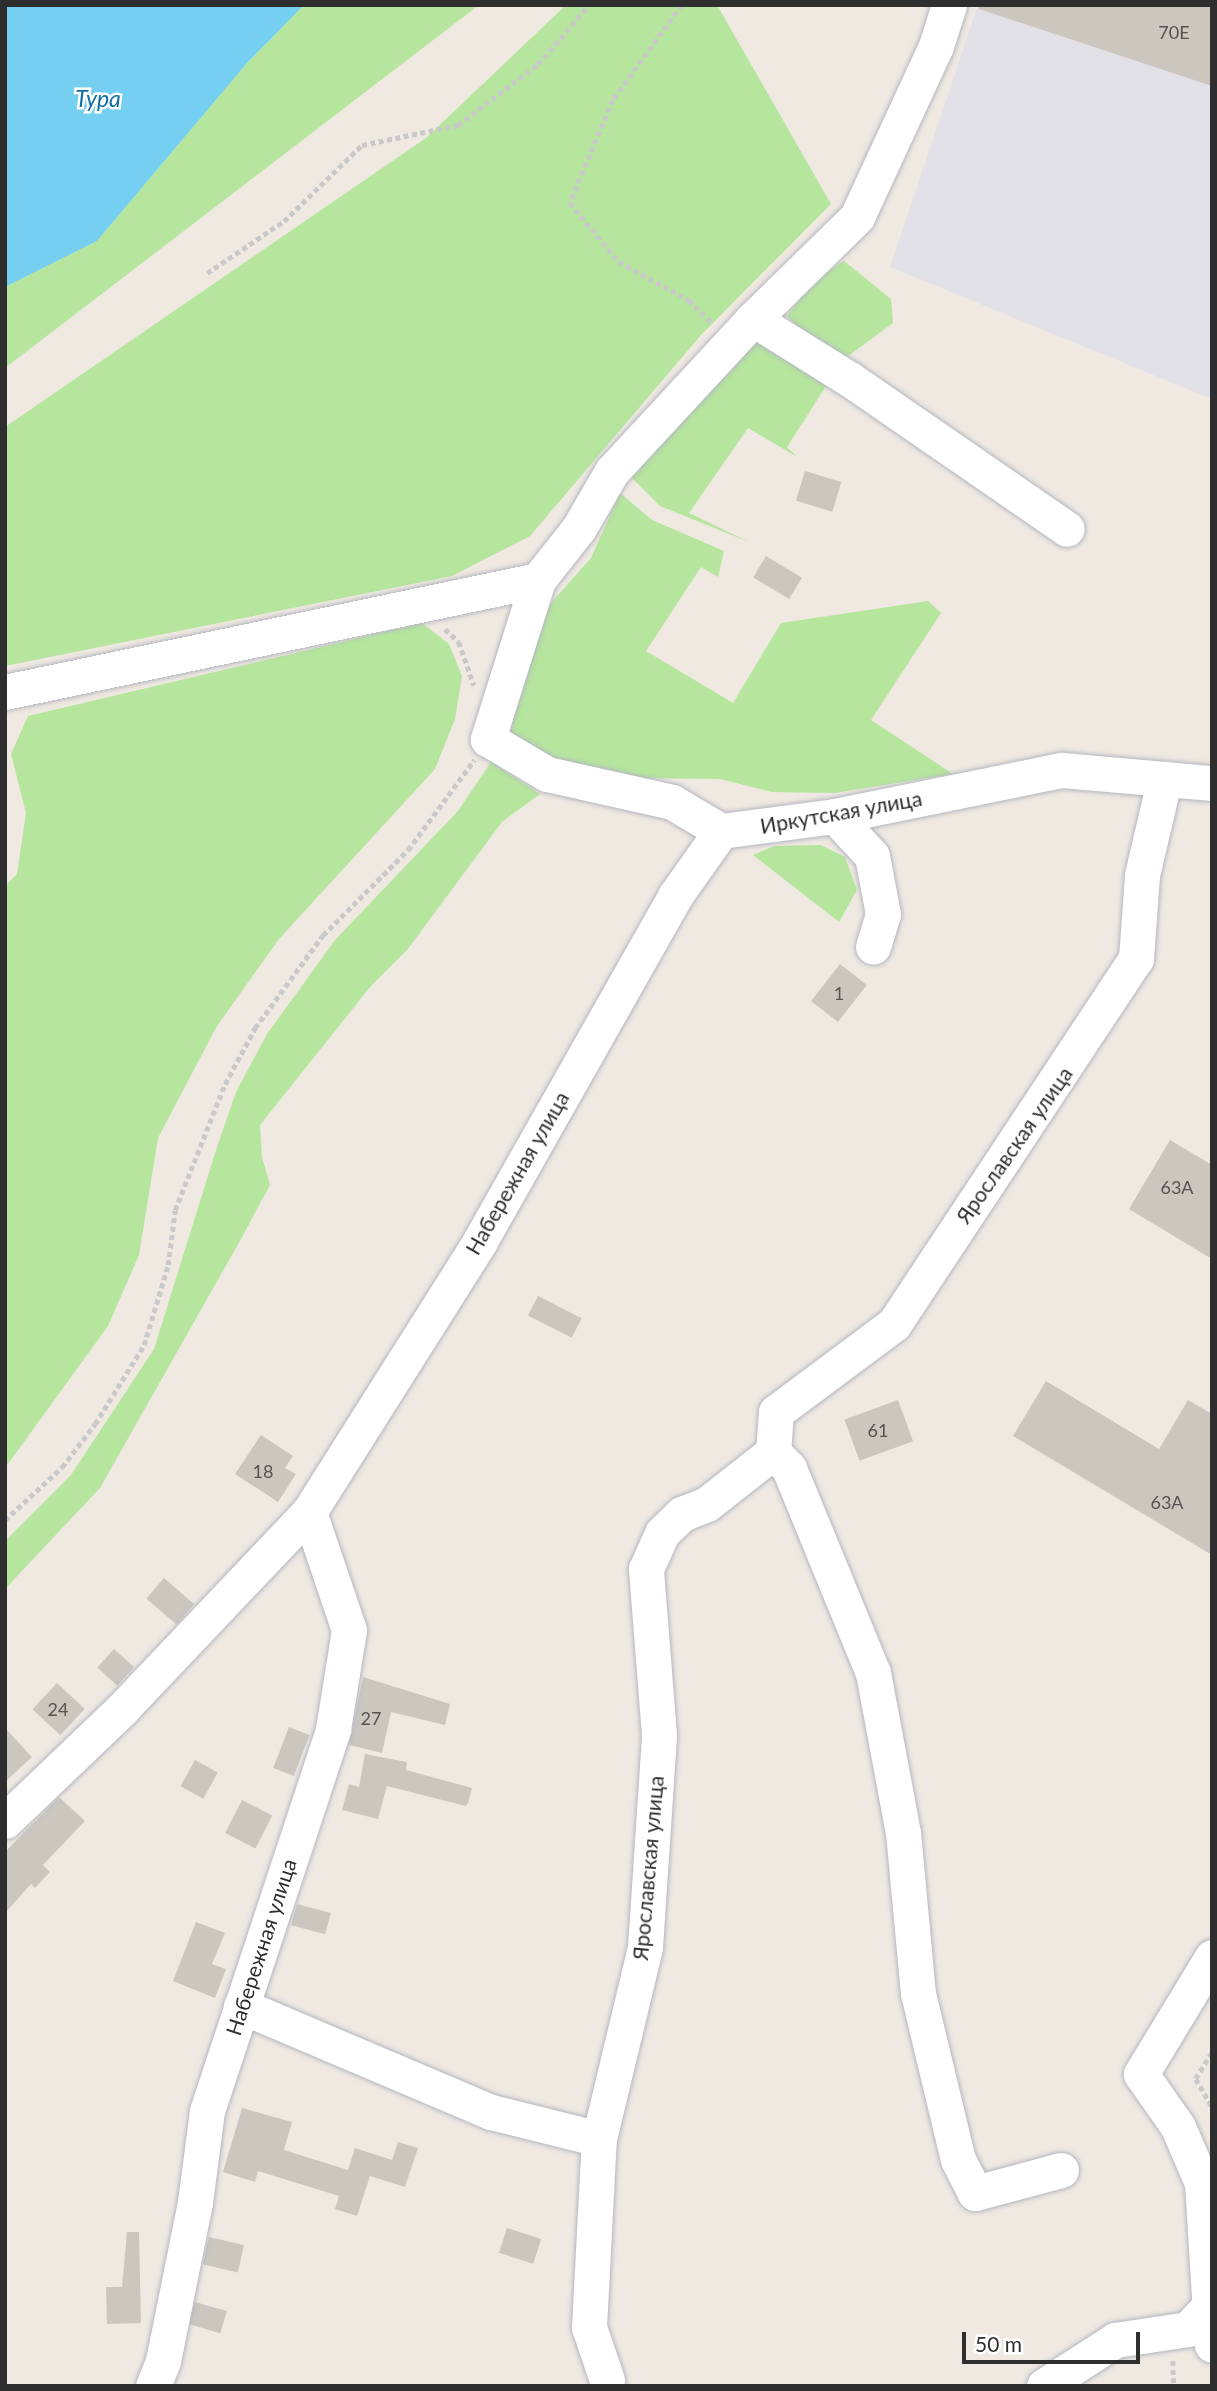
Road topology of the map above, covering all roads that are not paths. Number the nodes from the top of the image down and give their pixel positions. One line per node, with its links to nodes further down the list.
1 (950, 5): 2 (street)
2 (742, 330): 3 (street); 4 (street)
3 (1067, 528)
4 (538, 580): 5 (street); 9 (street)
5 (5, 692)
6 (1164, 781): 7 (street, Иркутская улица); 8 (street, Иркутская улица); 11 (street, Ярославская улица)
7 (1212, 783)
8 (835, 817): 9 (street, Иркутская улица); 10 (street)
9 (721, 831): 12 (street, Набережная улица)
10 (873, 946)
11 (773, 1452): 16 (street, Ярославская улица); 17 (street)
12 (309, 1512): 13 (street, Набережная улица); 15 (street, Набережная улица)
13 (5, 1821)
14 (1212, 1956): 18 (street)
15 (242, 2006): 16 (street); 21 (street, Набережная улица)
16 (599, 2139): 20 (street, Ярославская улица)
17 (1061, 2170)
18 (1211, 2303): 19 (street); 22 (street)
19 (1212, 2345)
20 (607, 2380)
21 (153, 2386)
22 (1044, 2386)

